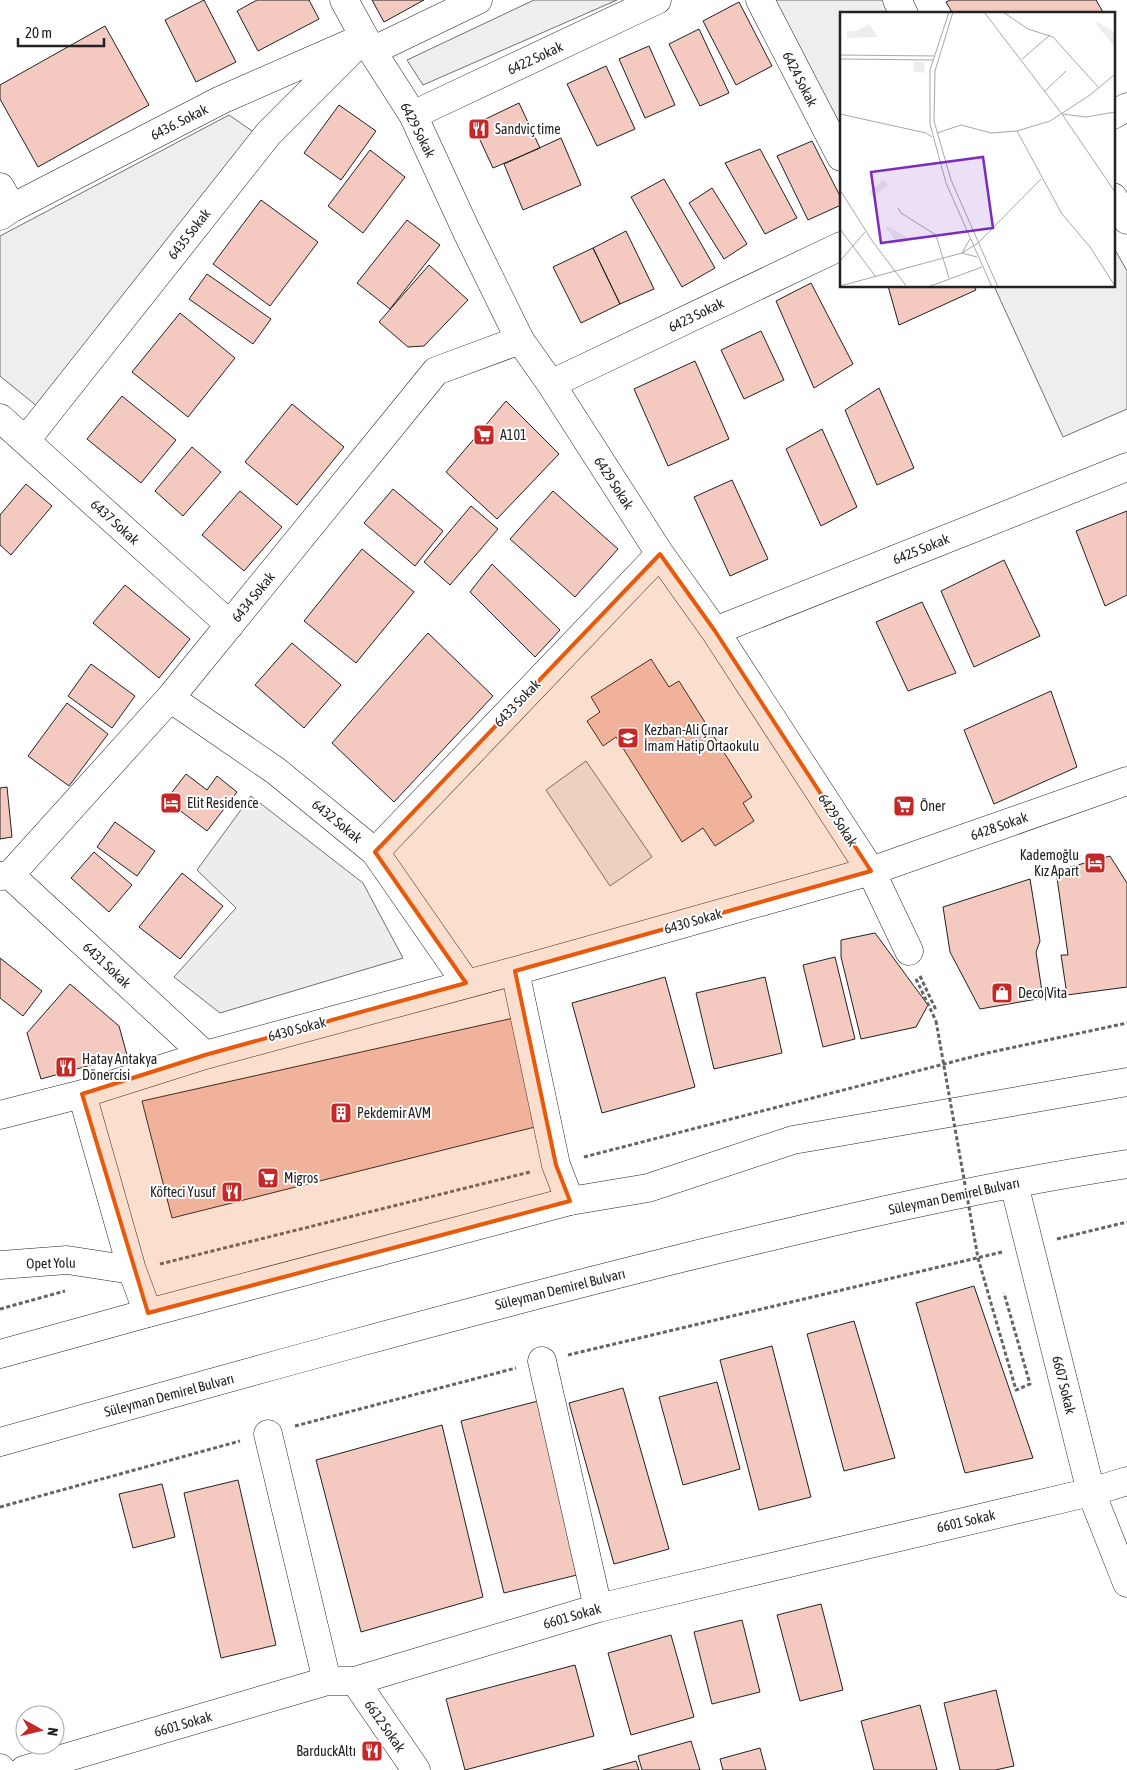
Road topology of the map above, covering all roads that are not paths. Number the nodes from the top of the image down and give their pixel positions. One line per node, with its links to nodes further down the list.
1 (344, 0): 7 (street, 6429 Sokak)
2 (478, 0): 7 (street)
3 (657, 0): 10 (street, 6422 Sokak)
4 (760, 0): 11 (street, 6424 Sokak)
5 (897, 0): 6 (street)
6 (903, 12)
7 (368, 44): 10 (street, 6429 Sokak); 13 (street, 6436. Sokak); 19 (street, 6435 Sokak)
8 (1127, 107): 9 (street)
9 (1114, 114)
10 (412, 115): 16 (street, 6429 Sokak)
11 (840, 155)
12 (1114, 198): 14 (street)
13 (4, 204)
14 (1127, 220)
15 (840, 246): 17 (street, 6423 Sokak)
16 (520, 340): 17 (street, 6429 Sokak); 22 (street, 6434 Sokak)
17 (551, 384): 21 (street, 6429 Sokak)
18 (0, 418): 19 (street, 6437 Sokak)
19 (26, 440): 22 (street, 6437 Sokak)
20 (1127, 467): 23 (street, 6425 Sokak)
21 (660, 554): 23 (street, 6429 Sokak); 26 (street, 6433 Sokak)
22 (230, 625): 24 (street, 6434 Sokak)
23 (715, 631): 27 (street, 6429 Sokak)
24 (170, 698): 26 (street, 6432 Sokak); 28 (street, 6434 Sokak)
25 (1127, 781): 27 (street, 6428 Sokak)
26 (375, 852): 31 (street, 6432 Sokak)
27 (870, 871): 29 (street, 6429 Sokak); 30 (street, 6430 Sokak)
28 (5, 876): 32 (street, 6431 Sokak)
29 (909, 951)
30 (515, 971): 31 (street, 6430 Sokak); 38 (street)
31 (466, 983): 32 (street, 6430 Sokak)
32 (205, 1055): 34 (street, 6430 Sokak)
33 (1127, 1082): 38 (street)
34 (82, 1094): 35 (street, 6430 Sokak); 40 (street)
35 (0, 1115)
36 (1127, 1164): 37 (street, Süleyman Demirel Bulvarı)
37 (1014, 1184): 45 (street, Süleyman Demirel Bulvarı); 47 (street, 6607 Sokak)
38 (570, 1201): 41 (street)
39 (0, 1265): 40 (street, Opet Yolu)
40 (132, 1270): 41 (street)
41 (148, 1313): 42 (street)
42 (0, 1354)
43 (542, 1362): 49 (street)
44 (268, 1434): 50 (street)
45 (0, 1442)
46 (1127, 1481): 47 (street, 6601 Sokak)
47 (1091, 1492): 48 (street, 6607 Sokak); 49 (street, 6601 Sokak)
48 (1124, 1571)
49 (598, 1608): 51 (street, 6601 Sokak)
50 (327, 1681): 51 (street, 6601 Sokak); 52 (street, 6601 Sokak)
51 (355, 1681): 53 (street, 6612 Sokak)
52 (24, 1770)
53 (416, 1770)

